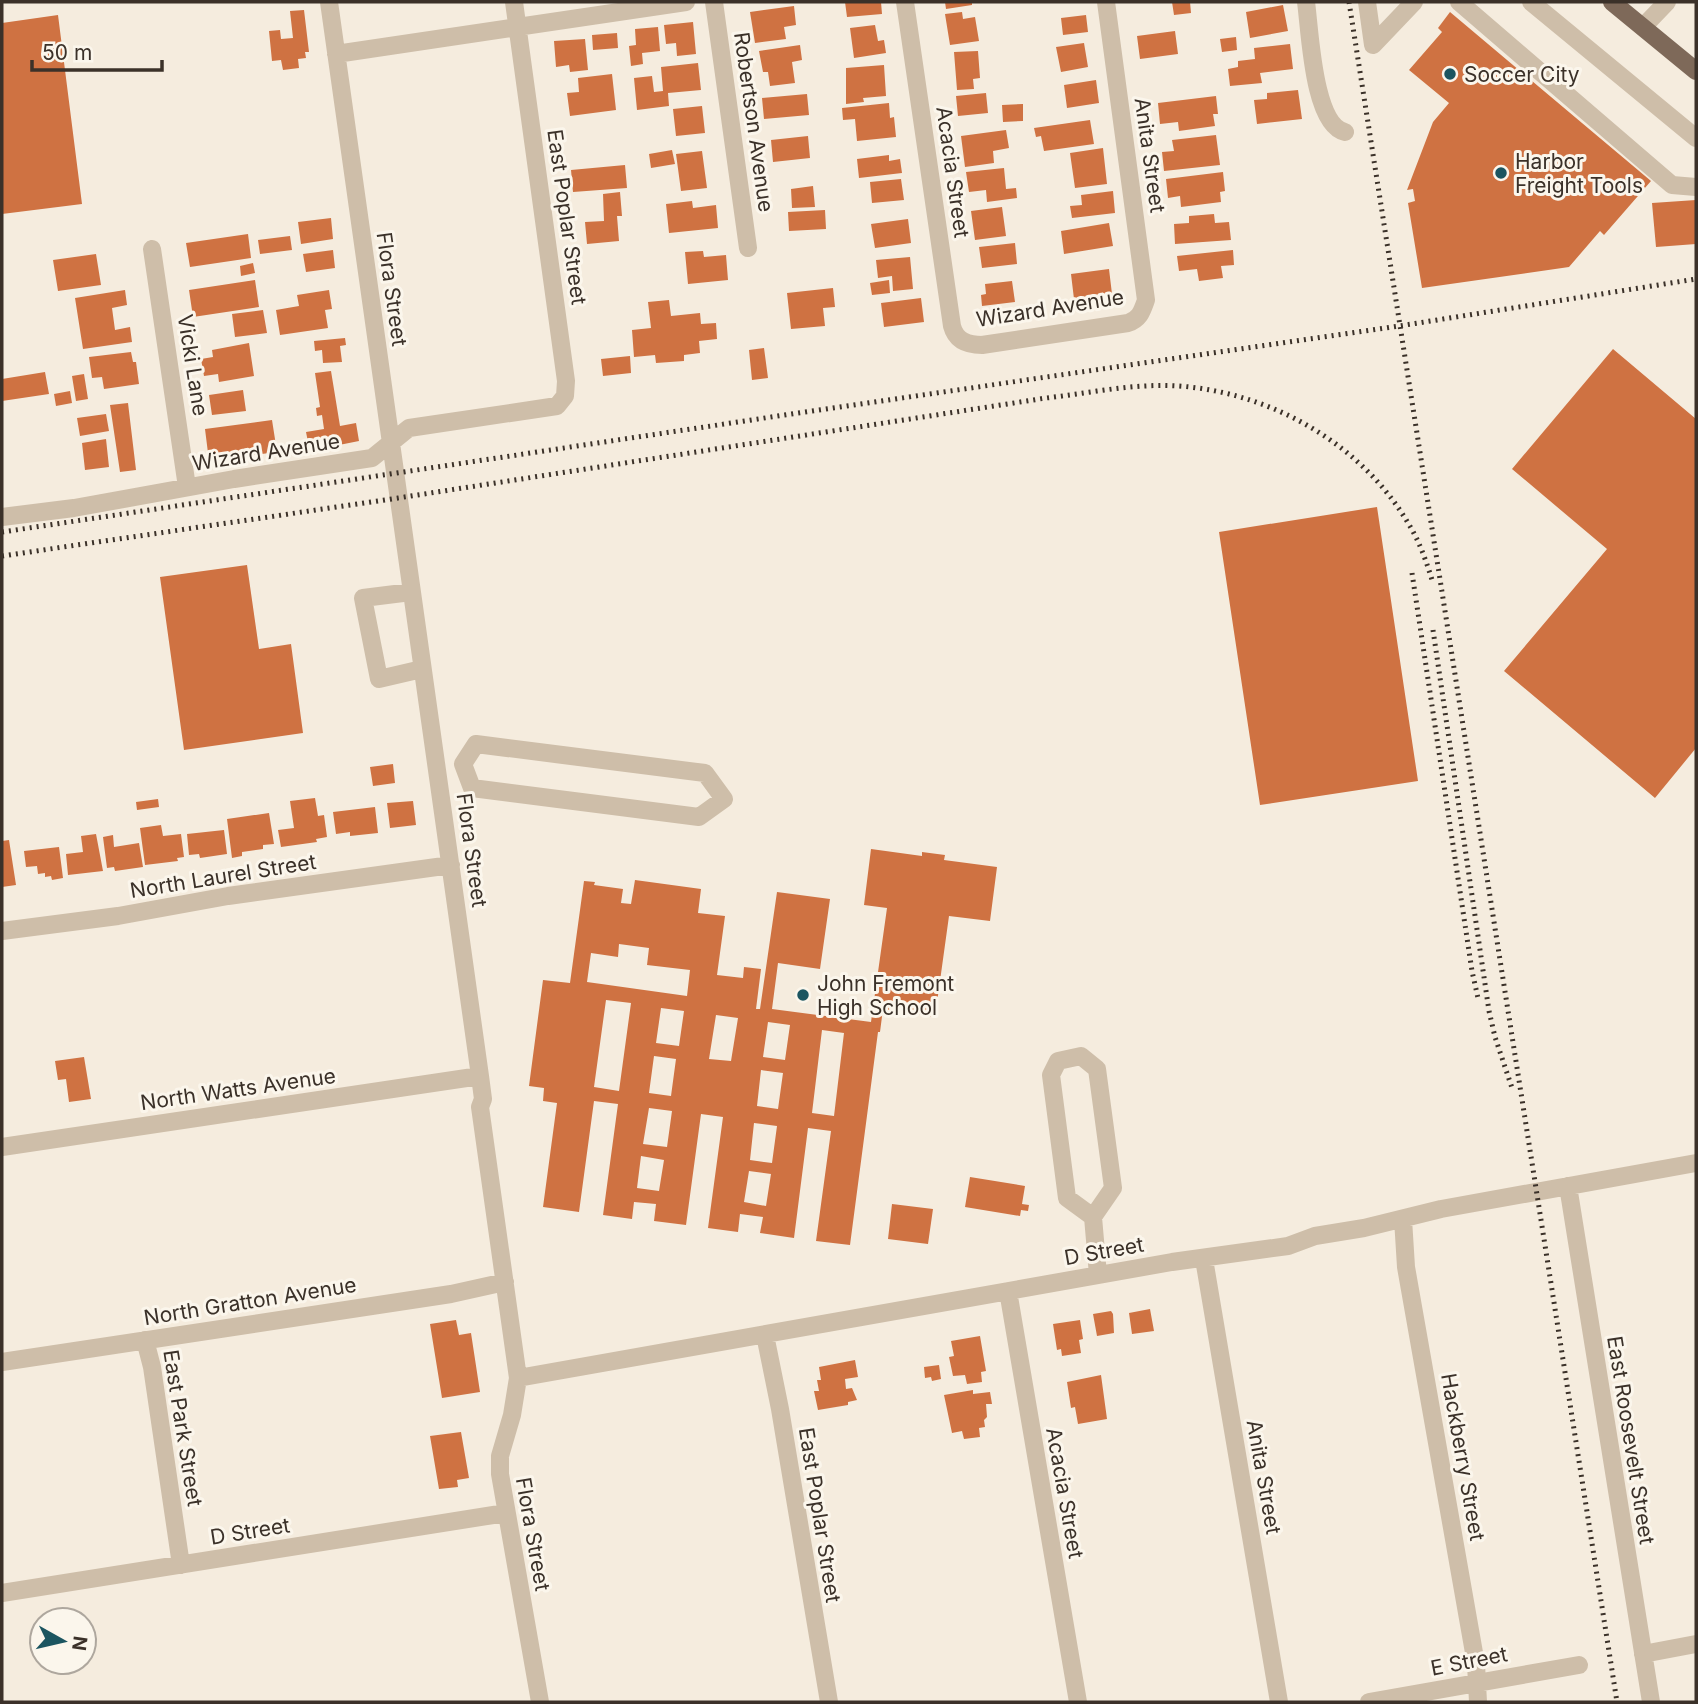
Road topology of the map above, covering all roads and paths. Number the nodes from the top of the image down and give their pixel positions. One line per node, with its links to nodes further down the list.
1 (329, 2): 16 (street, Flora Street)
2 (514, 2): 14 (street, East Poplar Street)
3 (686, 2): 14 (street)
4 (715, 2): 21 (street, Robertson Avenue)
5 (905, 2): 24 (street, Acacia Street)
6 (1106, 2): 23 (street, Anita Street)
7 (1306, 2): 18 (street)
8 (1367, 2): 9 (street)
9 (1414, 2)
10 (1460, 2): 20 (street)
11 (1531, 2): 19 (street)
12 (1612, 2): 15 (main road)
13 (1667, 2): 15 (street)
14 (518, 26): 16 (street); 25 (street, East Poplar Street)
15 (1643, 27): 17 (main road)
16 (336, 54): 26 (street, Flora Street)
17 (1696, 71)
18 (1345, 132)
19 (1696, 138)
20 (1696, 187)
21 (748, 248)
22 (152, 250): 27 (street, Vicki Lane)
23 (1141, 314): 24 (street, Wizard Avenue)
24 (965, 342)
25 (528, 412): 26 (street, Wizard Avenue)
26 (390, 443): 27 (street, Wizard Avenue); 29 (street, Flora Street)
27 (187, 487): 28 (street, Wizard Avenue)
28 (2, 517)
29 (411, 592): 30 (street, Flora Street); 30 (street)
30 (422, 669): 31 (street, Flora Street)
31 (436, 756): 32 (street); 33 (street, Flora Street)
32 (463, 764): 32 (street)
33 (451, 865): 34 (street, North Laurel Street); 35 (street, Flora Street)
34 (2, 931)
35 (480, 1076): 36 (street, North Watts Avenue); 43 (street, Flora Street)
36 (2, 1147)
37 (1696, 1163): 38 (street, D Street)
38 (1568, 1186): 40 (street, D Street); 53 (street, East Roosevelt Street)
39 (1093, 1217): 39 (street); 42 (street)
40 (1403, 1219): 41 (street, D Street); 55 (street, Hackberry Street)
41 (1204, 1259): 42 (street, D Street); 59 (street, Anita Street)
42 (1098, 1275): 44 (street, D Street)
43 (505, 1282): 46 (street, North Gratton Avenue); 48 (street, Flora Street)
44 (1008, 1291): 45 (street, D Street); 58 (street, Acacia Street)
45 (765, 1335): 48 (street, D Street); 57 (street, East Poplar Street)
46 (145, 1340): 47 (street, North Gratton Avenue); 50 (street, East Park Street)
47 (2, 1362)
48 (517, 1378): 49 (street, Flora Street)
49 (506, 1513): 50 (street, D Street); 56 (street, Flora Street)
50 (181, 1565): 51 (street, D Street)
51 (2, 1593)
52 (1696, 1644): 53 (street)
53 (1643, 1654): 62 (street, East Roosevelt Street)
54 (1579, 1665): 55 (street, E Street)
55 (1476, 1682): 60 (street, E Street); 61 (street, Hackberry Street)
56 (540, 1702)
57 (829, 1702)
58 (1078, 1702)
59 (1279, 1702)
60 (1368, 1702)
61 (1478, 1702)
62 (1651, 1702)

